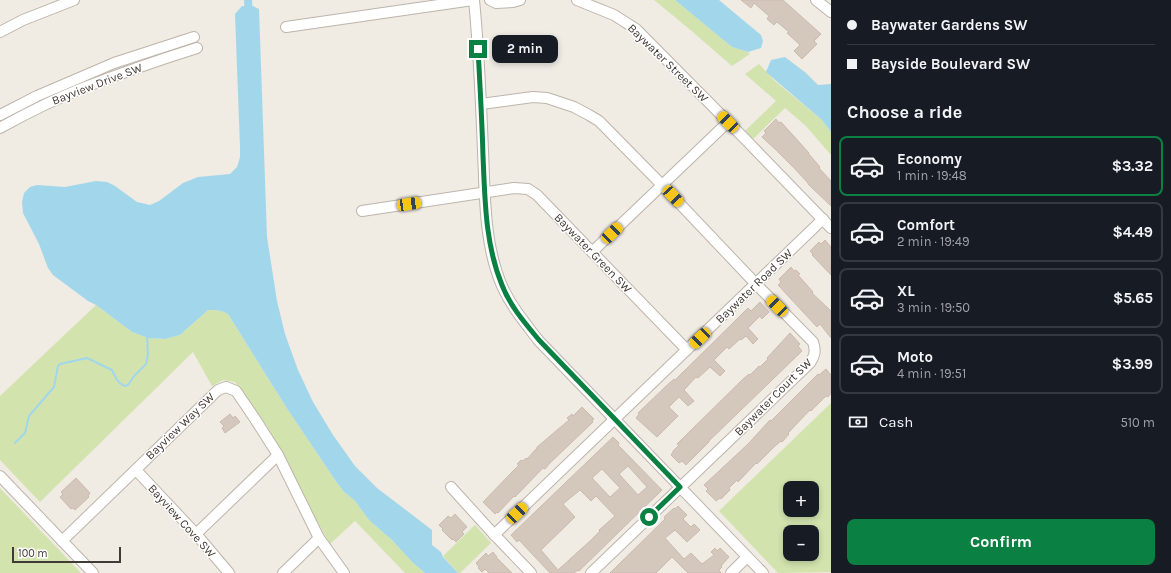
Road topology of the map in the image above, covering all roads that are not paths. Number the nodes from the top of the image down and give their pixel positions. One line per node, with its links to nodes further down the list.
1 (74, 0): 9 (street)
2 (474, 0): 8 (street); 12 (street)
3 (490, 0): 4 (street)
4 (520, 0)
5 (578, 0): 14 (street, Baywater Street SW)
6 (816, 0): 7 (street)
7 (830, 9)
8 (286, 26)
9 (0, 32)
10 (194, 36): 13 (street, Bayview Drive SW)
11 (197, 48): 15 (street, Bayview Drive SW)
12 (481, 104): 16 (street, Baywater Court SW); 17 (street)
13 (0, 115)
14 (728, 122): 16 (street); 19 (street, Baywater Street SW)
15 (0, 127)
16 (662, 185): 21 (street); 22 (street, Baywater Court SW)
17 (485, 193): 18 (street, Baywater Green SW); 21 (street, Baywater Green SW); 24 (street)
18 (362, 211)
19 (823, 219): 20 (street, Baywater Street SW); 22 (street, Baywater Road SW)
20 (831, 228)
21 (592, 252): 23 (street, Baywater Green SW)
22 (756, 284): 23 (street, Baywater Road SW); 29 (street, Baywater Court SW)
23 (687, 350): 24 (street, Baywater Road SW)
24 (614, 419): 29 (street); 31 (street, Baywater Road SW)
25 (278, 455): 26 (street, Bayview Way SW); 30 (street); 32 (street, Bayview Way SW)
26 (136, 470): 30 (street, Bayview Cove SW); 33 (street, Bayview Way SW)
27 (0, 476): 33 (street)
28 (451, 487): 31 (street)
29 (680, 487): 34 (street); 40 (street, Baywater Court SW)
30 (196, 534): 36 (street, Bayview Cove SW)
31 (494, 535): 39 (street)
32 (319, 538): 37 (street); 38 (street, Bayview Way SW)
33 (62, 541): 35 (street)
34 (748, 557): 41 (street); 42 (street)
35 (93, 573)
36 (229, 573)
37 (283, 573)
38 (344, 573)
39 (531, 573)
40 (591, 573)
41 (731, 573)
42 (763, 573)

